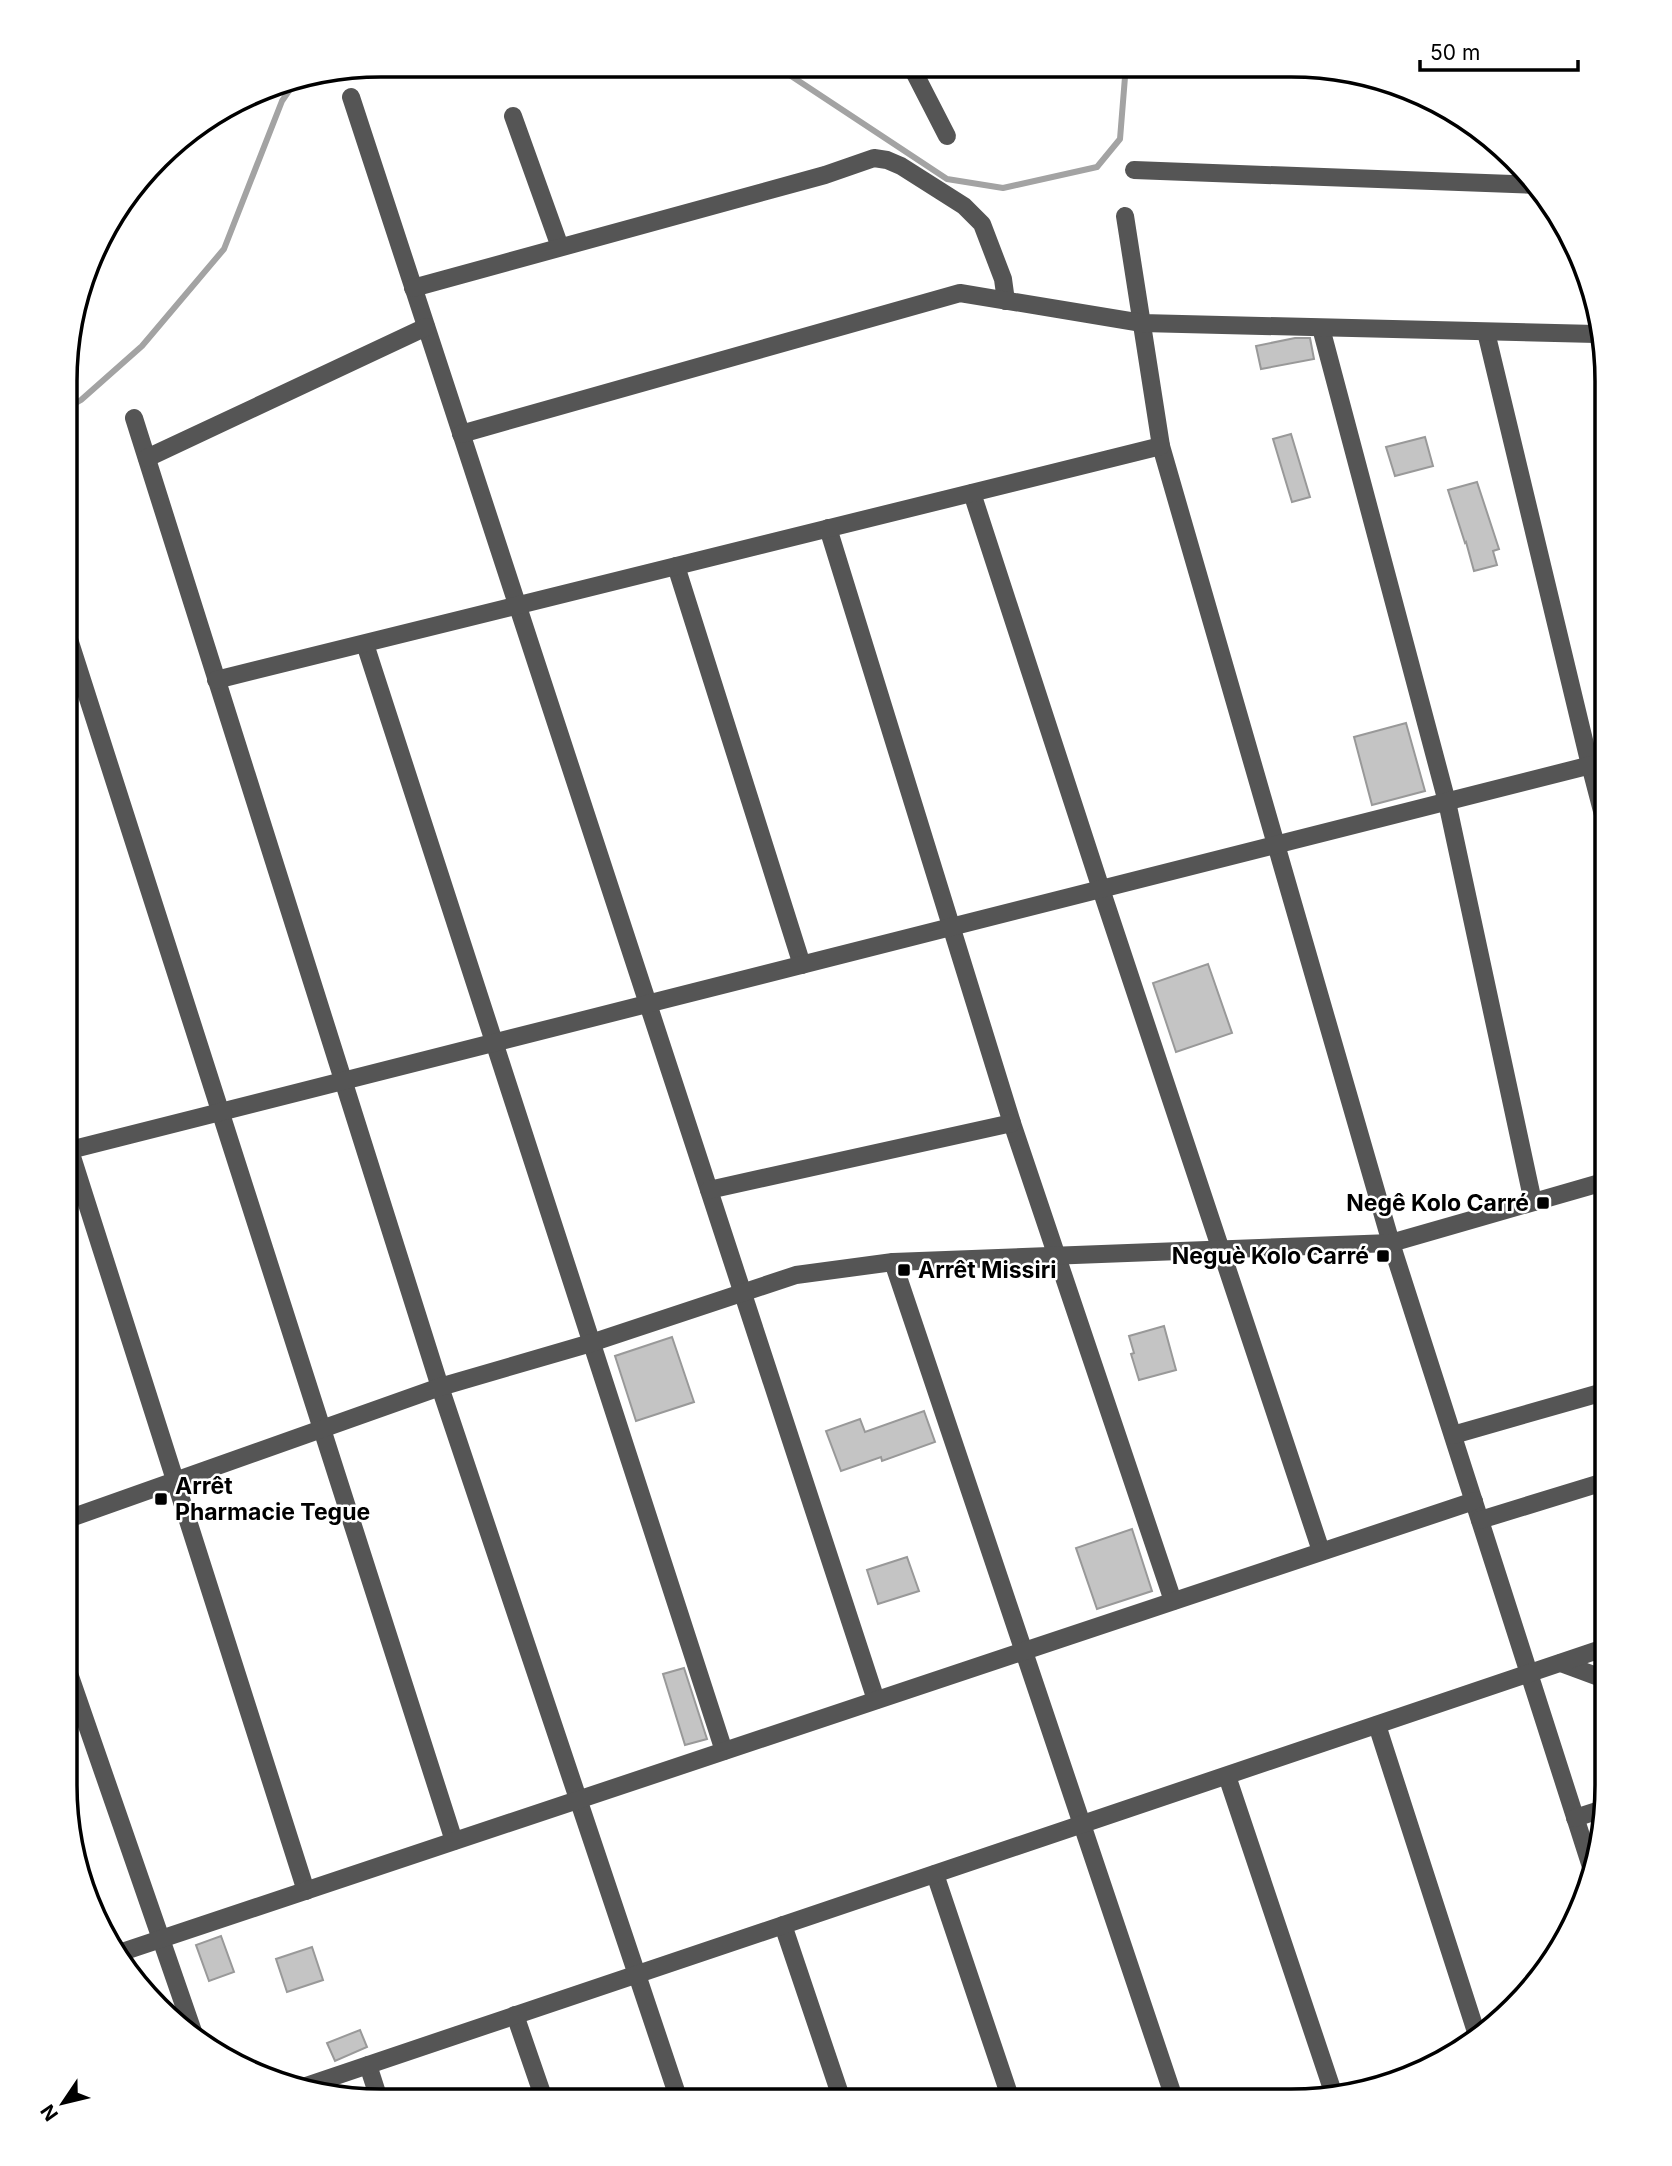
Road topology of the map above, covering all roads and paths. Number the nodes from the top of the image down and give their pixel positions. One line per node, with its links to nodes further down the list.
1 (917, 77): 4 (street)
2 (351, 97): 9 (street)
3 (513, 116): 8 (street)
4 (947, 136)
5 (1134, 170): 6 (street)
6 (1523, 184)
7 (1125, 216): 11 (street)
8 (560, 247): 9 (street); 10 (street)
9 (413, 288): 12 (street)
10 (1006, 301): 11 (street); 17 (street)
11 (1142, 323): 13 (street); 18 (street)
12 (426, 327): 17 (street); 19 (street)
13 (1321, 328): 14 (street); 29 (street)
14 (1486, 331): 15 (street); 27 (street)
15 (1591, 334)
16 (134, 418): 19 (street)
17 (461, 434): 23 (street)
18 (1161, 446): 20 (street); 30 (street)
19 (147, 458): 26 (street)
20 (972, 493): 21 (street); 31 (street)
21 (828, 528): 22 (street); 32 (street)
22 (676, 566): 23 (street); 33 (street)
23 (517, 606): 24 (street); 34 (street)
24 (365, 644): 26 (street); 35 (street)
25 (77, 664): 37 (street)
26 (216, 680): 36 (street)
27 (1595, 751)
28 (1595, 764): 29 (street)
29 (1447, 802): 30 (street); 43 (street)
30 (1276, 845): 31 (street); 44 (street)
31 (1101, 889): 32 (street); 45 (street)
32 (953, 927): 33 (street); 38 (street)
33 (802, 965): 34 (street)
34 (649, 1004): 35 (street); 42 (street)
35 (495, 1043): 36 (street); 49 (street)
36 (344, 1082): 37 (street); 50 (street)
37 (221, 1113): 39 (street); 52 (street)
38 (1012, 1123): 42 (street); 46 (street)
39 (77, 1145)
40 (77, 1178): 54 (street)
41 (1595, 1184): 43 (street)
42 (709, 1190): 48 (street)
43 (1533, 1202): 44 (street)
44 (1391, 1243): 45 (street); 53 (street)
45 (1221, 1249): 46 (street); 59 (street)
46 (1057, 1255): 47 (street); 60 (street)
47 (893, 1262): 48 (street); 61 (street)
48 (743, 1294): 49 (street); 67 (street)
49 (591, 1343): 50 (street); 69 (street)
50 (440, 1387): 52 (street); 71 (street)
51 (1595, 1394): 53 (street)
52 (322, 1430): 54 (street); 75 (street)
53 (1453, 1435): 56 (street)
54 (176, 1481): 57 (street); 78 (street)
55 (1595, 1485): 58 (street)
56 (1474, 1501): 58 (street); 59 (street)
57 (77, 1516)
58 (1480, 1520): 64 (street)
59 (1321, 1551): 60 (street)
60 (1173, 1601): 61 (street)
61 (1024, 1651): 67 (street); 74 (street)
62 (1595, 1651): 63 (street)
63 (1560, 1663): 64 (street); 65 (street)
64 (1529, 1674): 68 (street); 73 (street)
65 (1595, 1676)
66 (77, 1697): 80 (street)
67 (876, 1700): 69 (street)
68 (1377, 1725): 70 (street); 85 (street)
69 (724, 1751): 71 (street)
70 (1227, 1776): 74 (street); 88 (street)
71 (579, 1800): 75 (street); 82 (street)
72 (1593, 1812): 73 (street)
73 (1576, 1818): 76 (street)
74 (1082, 1825): 77 (street); 94 (street)
75 (454, 1841): 78 (street)
76 (1587, 1854)
77 (935, 1874): 79 (street); 93 (street)
78 (306, 1891): 80 (street)
79 (783, 1925): 82 (street); 92 (street)
80 (161, 1939): 81 (street); 84 (street)
81 (126, 1951)
82 (637, 1974): 83 (street); 91 (street)
83 (515, 2015): 86 (street); 90 (street)
84 (188, 2020)
85 (1474, 2027)
86 (368, 2065): 87 (street); 89 (street)
87 (317, 2082)
88 (1331, 2086)
89 (376, 2089)
90 (541, 2089)
91 (676, 2089)
92 (838, 2089)
93 (1007, 2089)
94 (1171, 2089)

